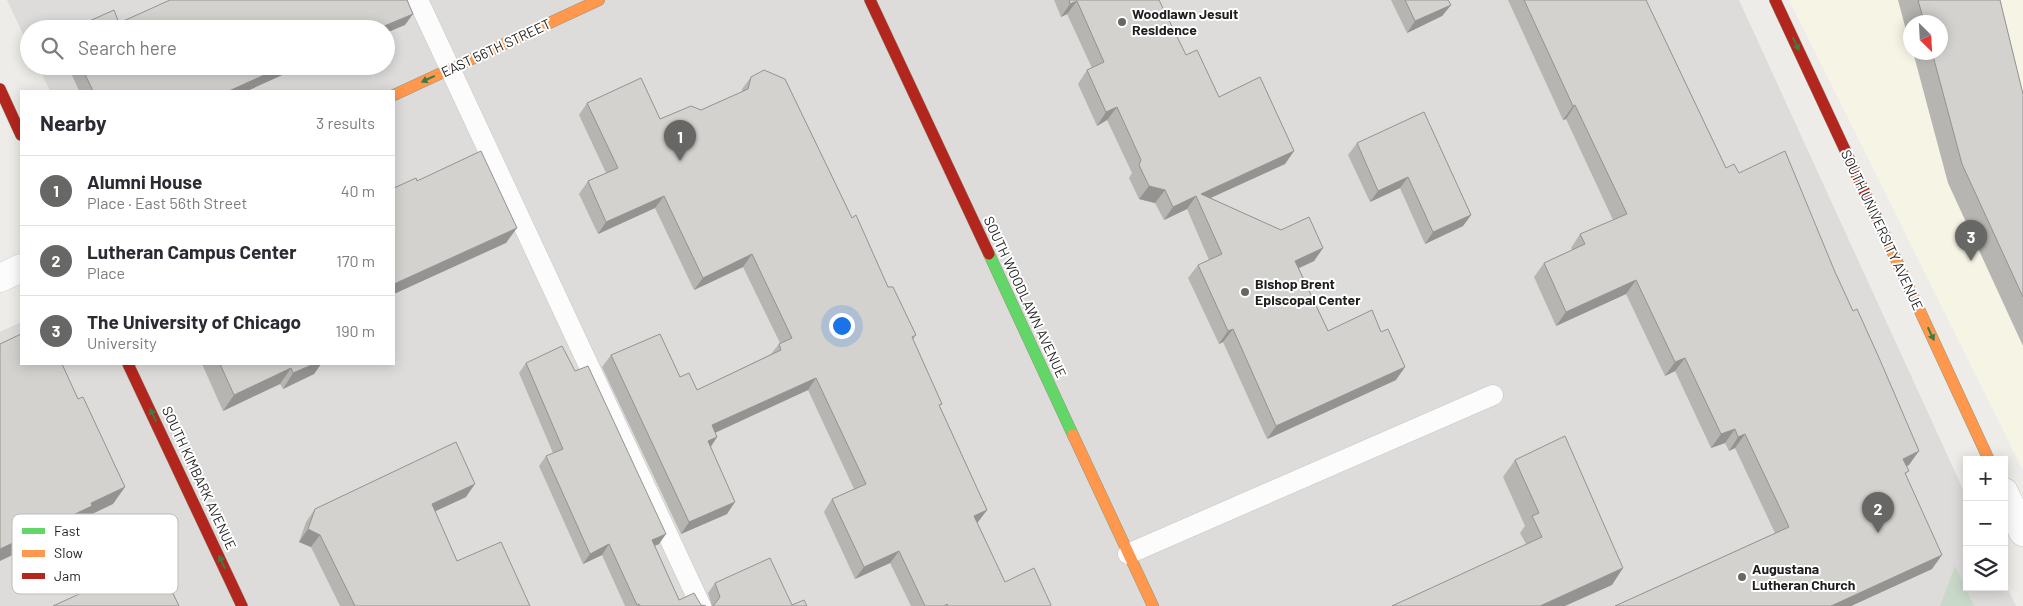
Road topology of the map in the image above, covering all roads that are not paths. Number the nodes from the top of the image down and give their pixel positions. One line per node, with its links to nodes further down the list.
1 (418, 0): 5 (lane)
2 (599, 0): 5 (street, EAST 56TH STREET)
3 (870, 0): 16 (street, SOUTH WOODLAWN AVENUE)
4 (1775, 0): 13 (street, SOUTH UNIVERSITY AVENUE, one-way to 13)
5 (450, 69): 7 (street, EAST 56TH STREET, one-way to 7); 18 (lane)
6 (0, 89): 8 (street)
7 (395, 95)
8 (20, 133)
9 (20, 268): 10 (street)
10 (0, 278)
11 (128, 365): 17 (street, SOUTH KIMBARK AVENUE, one-way to 11)
12 (1493, 395): 16 (lane)
13 (1987, 456)
14 (2008, 500): 15 (street)
15 (2023, 532)
16 (1128, 554): 19 (street, SOUTH WOODLAWN AVENUE)
17 (242, 606)
18 (701, 606)
19 (1153, 606)

